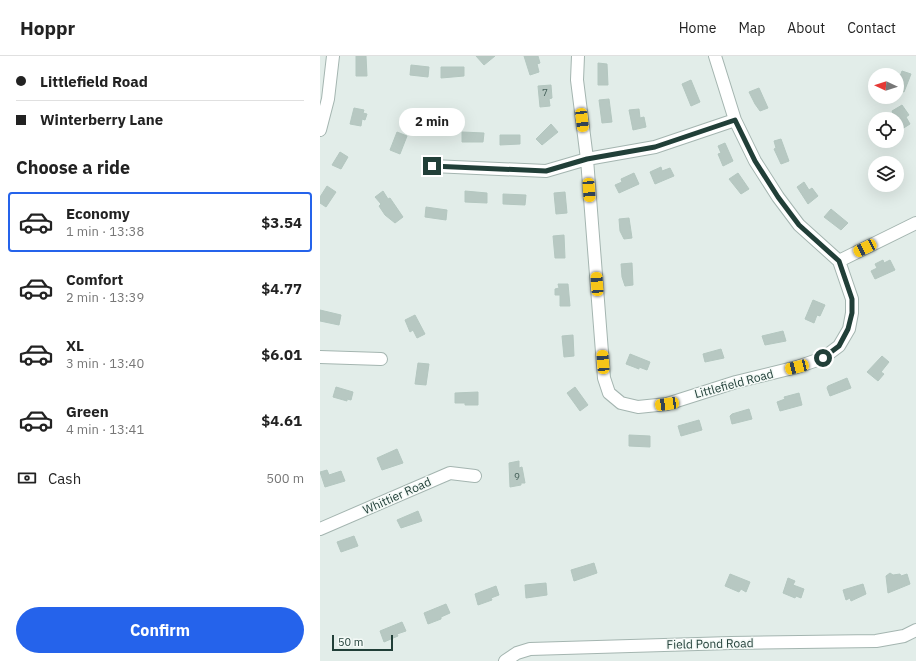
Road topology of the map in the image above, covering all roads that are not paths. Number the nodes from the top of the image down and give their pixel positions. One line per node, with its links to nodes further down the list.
1 (333, 56): 5 (street)
2 (578, 56): 6 (street, Littlefield Road)
3 (715, 56): 4 (street, Littlefield Road)
4 (735, 120): 6 (street); 9 (street, Littlefield Road)
5 (320, 130)
6 (587, 159): 7 (street); 9 (street, Littlefield Road)
7 (432, 166)
8 (916, 223): 9 (street)
9 (839, 261)
10 (320, 356): 11 (street)
11 (381, 359)
12 (475, 476): 13 (street, Whittier Road)
13 (320, 529)
14 (916, 630): 15 (street, Field Pond Road)
15 (505, 661)

